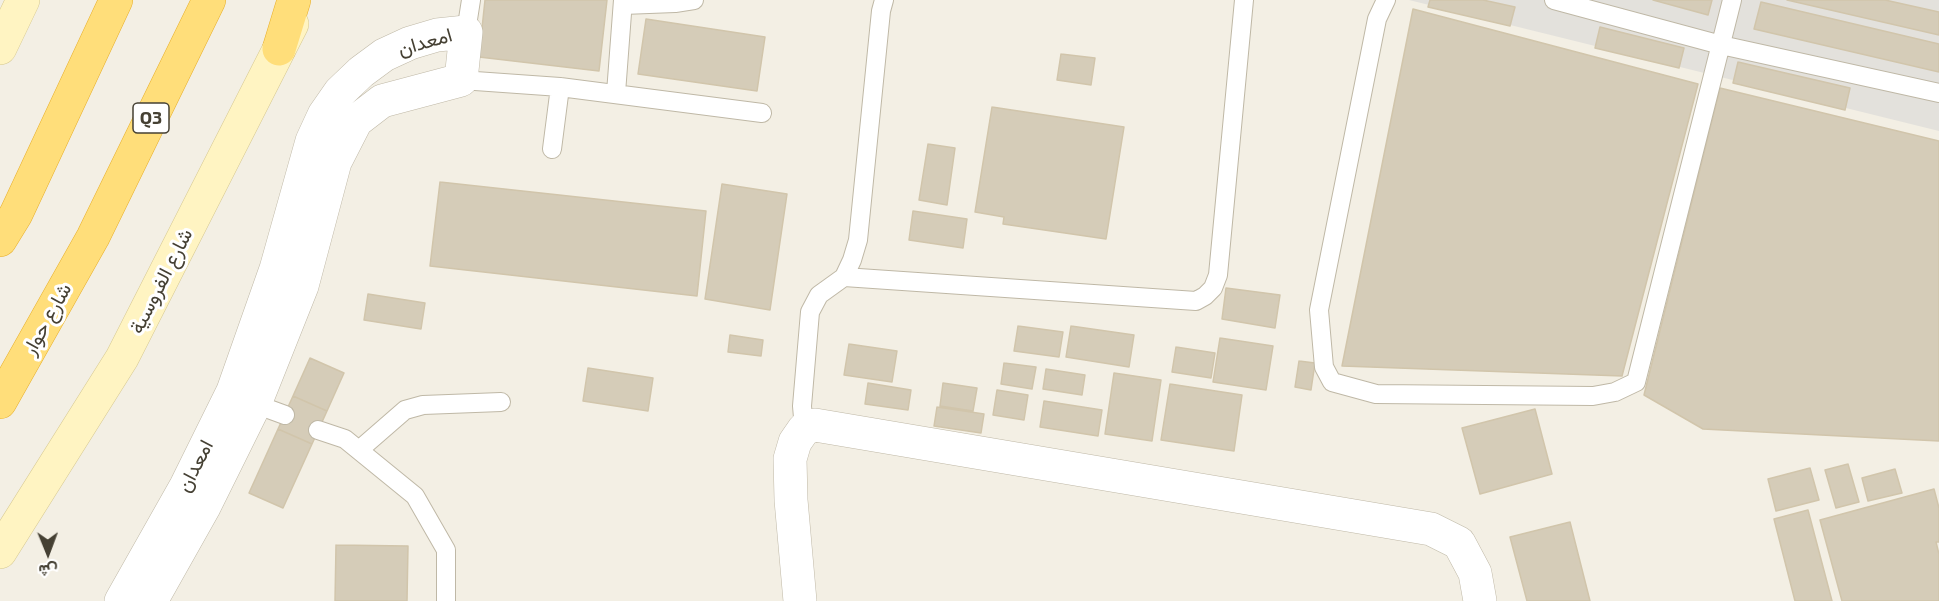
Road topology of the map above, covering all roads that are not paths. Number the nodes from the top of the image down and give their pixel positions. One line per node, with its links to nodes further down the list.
1 (24, 0): 15 (main road)
2 (116, 0): 23 (highway)
3 (209, 0): 25 (highway, شارع حوار / Q3)
4 (294, 0): 16 (highway)
5 (304, 0): 16 (main road, شارع الفروسية)
6 (694, 0): 12 (lane)
7 (884, 0): 24 (lane)
8 (1244, 0): 24 (lane)
9 (1386, 0): 14 (lane)
10 (1554, 0): 14 (lane)
11 (1732, 0): 14 (lane)
12 (623, 3): 19 (lane)
13 (468, 16): 17 (street, امعدان); 32 (street, امعدان)
14 (1721, 45): 20 (lane)
15 (0, 48)
16 (279, 49): 30 (main road, شارع الفروسية)
17 (461, 80): 18 (lane); 33 (street, امعدان)
18 (560, 87): 19 (lane); 22 (lane)
19 (616, 93): 21 (lane)
20 (1939, 93)
21 (762, 113)
22 (552, 148)
23 (8, 227)
24 (844, 277): 27 (lane)
25 (0, 402)
26 (501, 402): 29 (lane)
27 (804, 429): 34 (street); 35 (street)
28 (318, 430): 29 (lane)
29 (358, 450): 31 (lane)
30 (0, 552)
31 (446, 600)
32 (121, 601)
33 (152, 601)
34 (800, 601)
35 (1480, 601)

